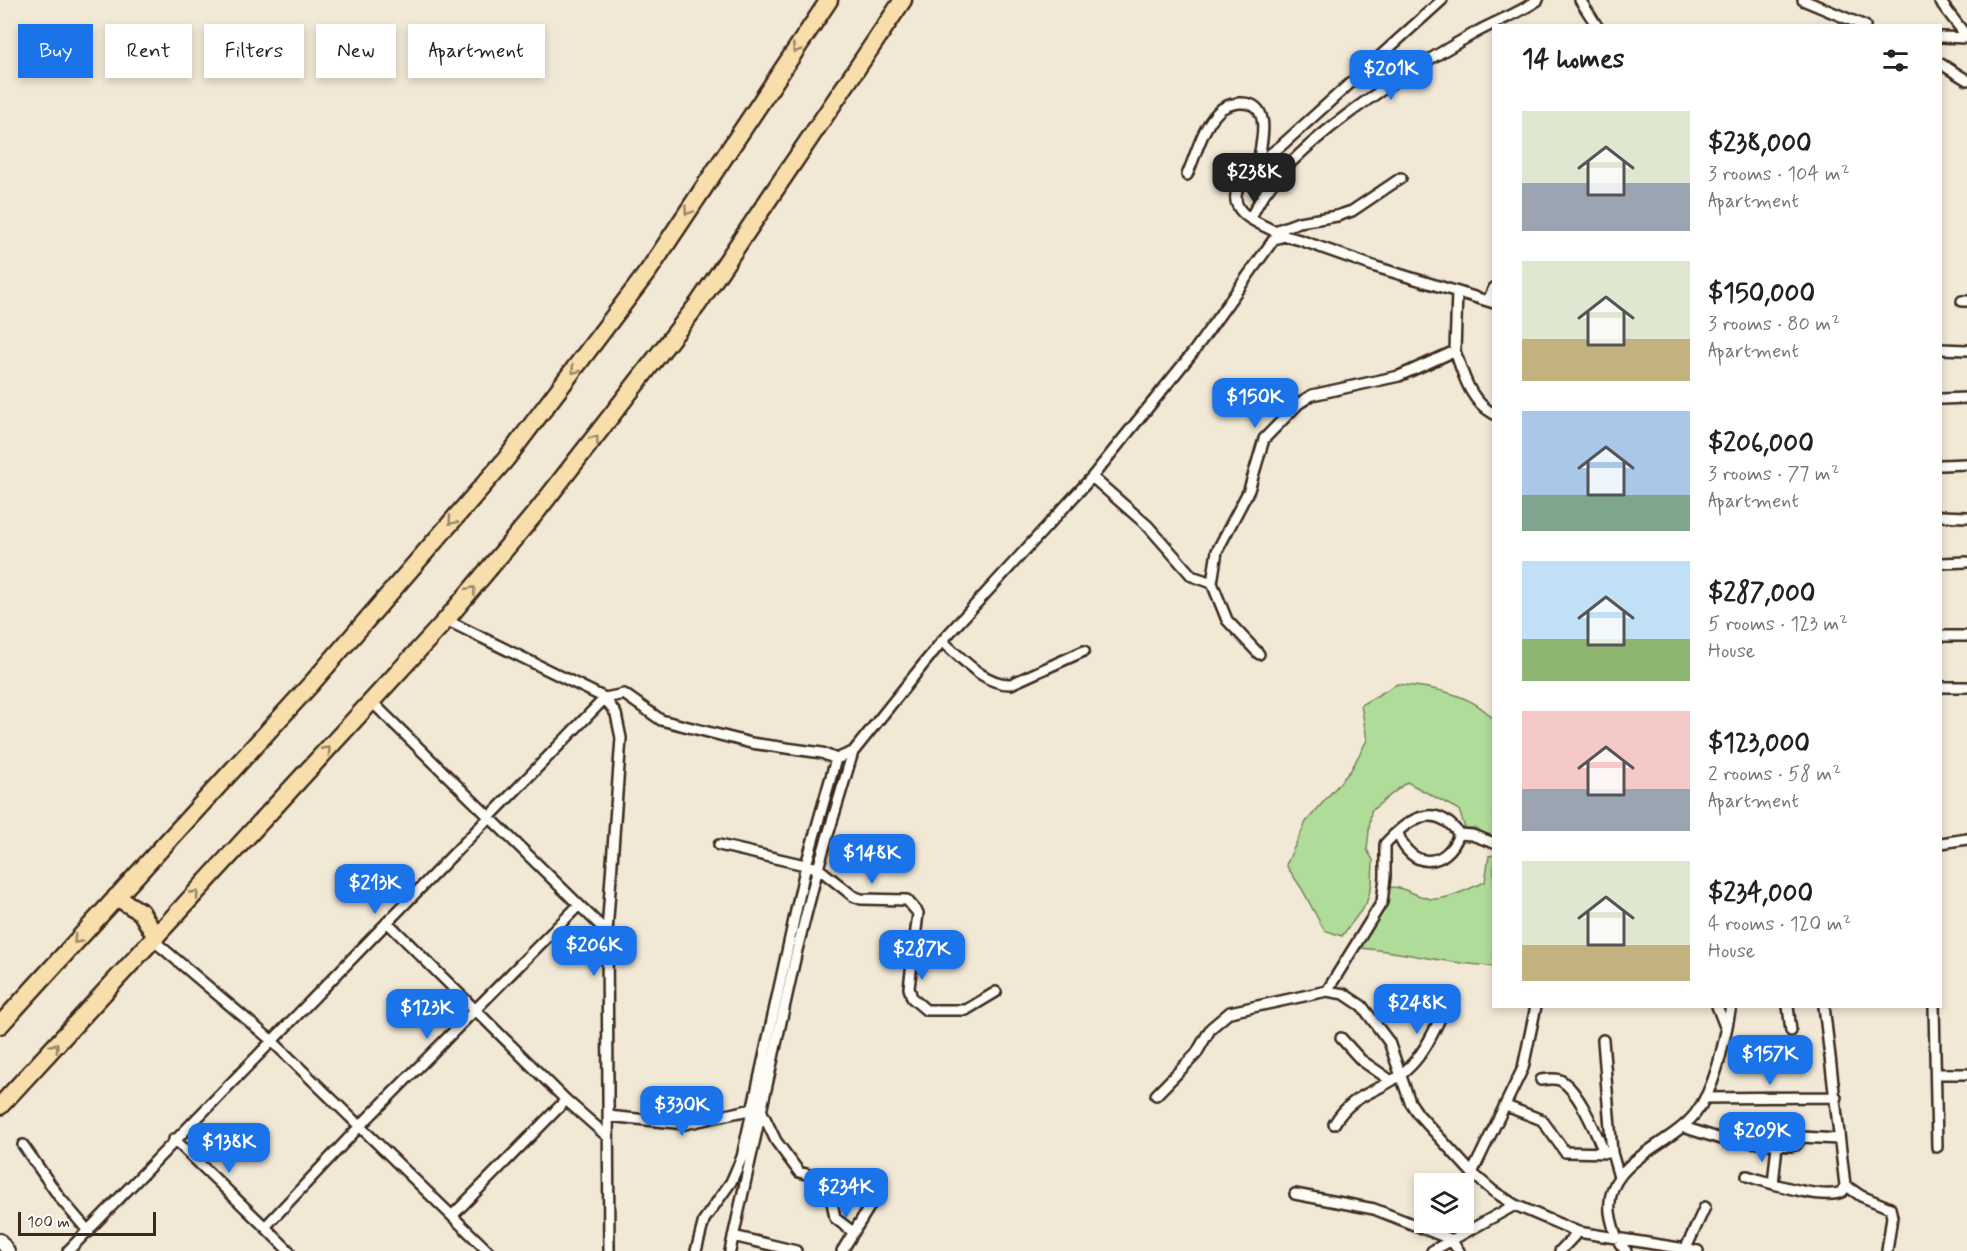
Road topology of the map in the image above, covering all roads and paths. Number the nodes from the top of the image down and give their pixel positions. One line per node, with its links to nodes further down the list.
1 (829, 0): 61 (highway, one-way to 61)
2 (903, 0): 40 (highway, one-way to 2)
3 (1430, 0): 9 (street)
4 (1443, 0): 9 (street)
5 (1538, 0): 10 (street)
6 (1803, 0): 12 (street)
7 (1939, 0): 15 (street)
8 (1584, 1): 11 (street)
9 (1434, 10): 18 (street)
10 (1494, 24)
11 (1596, 24)
12 (1860, 24)
13 (1492, 25): 21 (street)
14 (1942, 37): 15 (street)
15 (1967, 38)
16 (1942, 65): 17 (street)
17 (1967, 80)
18 (1258, 162): 19 (street); 21 (street)
19 (1187, 175)
20 (1401, 178): 22 (street)
21 (1251, 218): 22 (street)
22 (1275, 231): 23 (street)
23 (1285, 236): 24 (street); 34 (street)
24 (1457, 292): 25 (street); 28 (street)
25 (1491, 302)
26 (1942, 349): 27 (street)
27 (1967, 350)
28 (1455, 351): 31 (street); 39 (street)
29 (1967, 398): 30 (street)
30 (1942, 399)
31 (1492, 413)
32 (1967, 464): 33 (street)
33 (1942, 465)
34 (1092, 477): 39 (street); 43 (street)
35 (1942, 516): 36 (street)
36 (1967, 517)
37 (1967, 562): 38 (street)
38 (1942, 563)
39 (1212, 583): 45 (street)
40 (446, 620): 48 (street); 49 (highway)
41 (1942, 636): 42 (street)
42 (1967, 636)
43 (942, 641): 44 (street); 50 (street)
44 (1084, 651)
45 (1259, 654)
46 (1942, 687): 47 (street)
47 (1967, 687)
48 (605, 698): 51 (street); 52 (street); 64 (street)
49 (371, 701): 52 (street); 65 (highway, one-way to 49)
50 (853, 752): 51 (street); 60 (street)
51 (836, 759): 59 (street)
52 (489, 817): 62 (street); 63 (street)
53 (1398, 833): 54 (street); 54 (street); 66 (street)
54 (1459, 834): 56 (street)
55 (1967, 839): 57 (street)
56 (1492, 842)
57 (1942, 843)
58 (719, 845): 59 (street)
59 (806, 864): 60 (street); 93 (street)
60 (818, 868): 67 (street); 93 (street)
61 (116, 897): 65 (highway); 76 (highway, one-way to 76)
62 (579, 905): 64 (street); 75 (street)
63 (387, 922): 75 (street); 80 (street)
64 (607, 932): 94 (street)
65 (154, 938): 80 (street); 91 (highway, one-way to 65)
66 (1327, 991): 82 (street); 87 (street)
67 (996, 992)
68 (1446, 1006): 82 (street)
69 (1536, 1008): 92 (street)
70 (1718, 1008): 77 (street)
71 (1731, 1008): 77 (street)
72 (1788, 1008): 78 (street)
73 (1824, 1008): 88 (street)
74 (1934, 1008): 83 (street)
75 (475, 1012): 90 (street); 96 (street)
76 (0, 1025)
77 (1727, 1030): 89 (street)
78 (1791, 1031)
79 (1341, 1038): 85 (street)
80 (271, 1040): 96 (street); 99 (street)
81 (1603, 1040): 104 (street)
82 (1402, 1074): 85 (street); 105 (street)
83 (1937, 1074): 84 (street); 103 (street)
84 (1967, 1074)
85 (1390, 1080): 95 (street)
86 (1541, 1080): 104 (street)
87 (1156, 1095)
88 (1836, 1097): 89 (street); 100 (street)
89 (1705, 1098): 97 (street)
90 (566, 1100): 98 (street); 115 (street)
91 (0, 1106)
92 (1506, 1106): 104 (street); 105 (street)
93 (758, 1110): 94 (street); 118 (street); 120 (street); 130 (street)
94 (608, 1116): 98 (street)
95 (1334, 1124)
96 (360, 1126): 115 (street); 116 (street)
97 (1683, 1127): 101 (street); 108 (street)
98 (608, 1137): 129 (street)
99 (174, 1139): 116 (street); 117 (street)
100 (1838, 1139): 101 (street); 110 (street)
101 (1777, 1144): 109 (street)
102 (23, 1145): 117 (street)
103 (1937, 1147)
104 (1608, 1153): 108 (street)
105 (1472, 1173)
106 (1474, 1174): 113 (street)
107 (1747, 1176): 109 (street)
108 (1619, 1177): 121 (street)
109 (1773, 1184): 110 (street)
110 (1845, 1185): 139 (street)
111 (1295, 1194): 122 (street)
112 (873, 1202): 118 (street)
113 (1515, 1205): 119 (street); 122 (street)
114 (1705, 1207): 124 (street)
115 (452, 1216): 128 (street)
116 (265, 1227): 127 (street)
117 (88, 1232): 126 (street)
118 (853, 1232): 133 (street)
119 (1578, 1232): 121 (street); 136 (street)
120 (733, 1236): 131 (street); 132 (street)
121 (1616, 1237): 124 (street); 137 (street)
122 (1450, 1239): 134 (street); 135 (street)
123 (0, 1240): 125 (street)
124 (1686, 1248): 138 (street)
125 (8, 1251)
126 (68, 1251)
127 (289, 1251)
128 (488, 1251)
129 (609, 1251)
130 (696, 1251)
131 (730, 1251)
132 (796, 1251)
133 (842, 1251)
134 (1432, 1251)
135 (1458, 1251)
136 (1560, 1251)
137 (1626, 1251)
138 (1698, 1251)
139 (1887, 1251)

